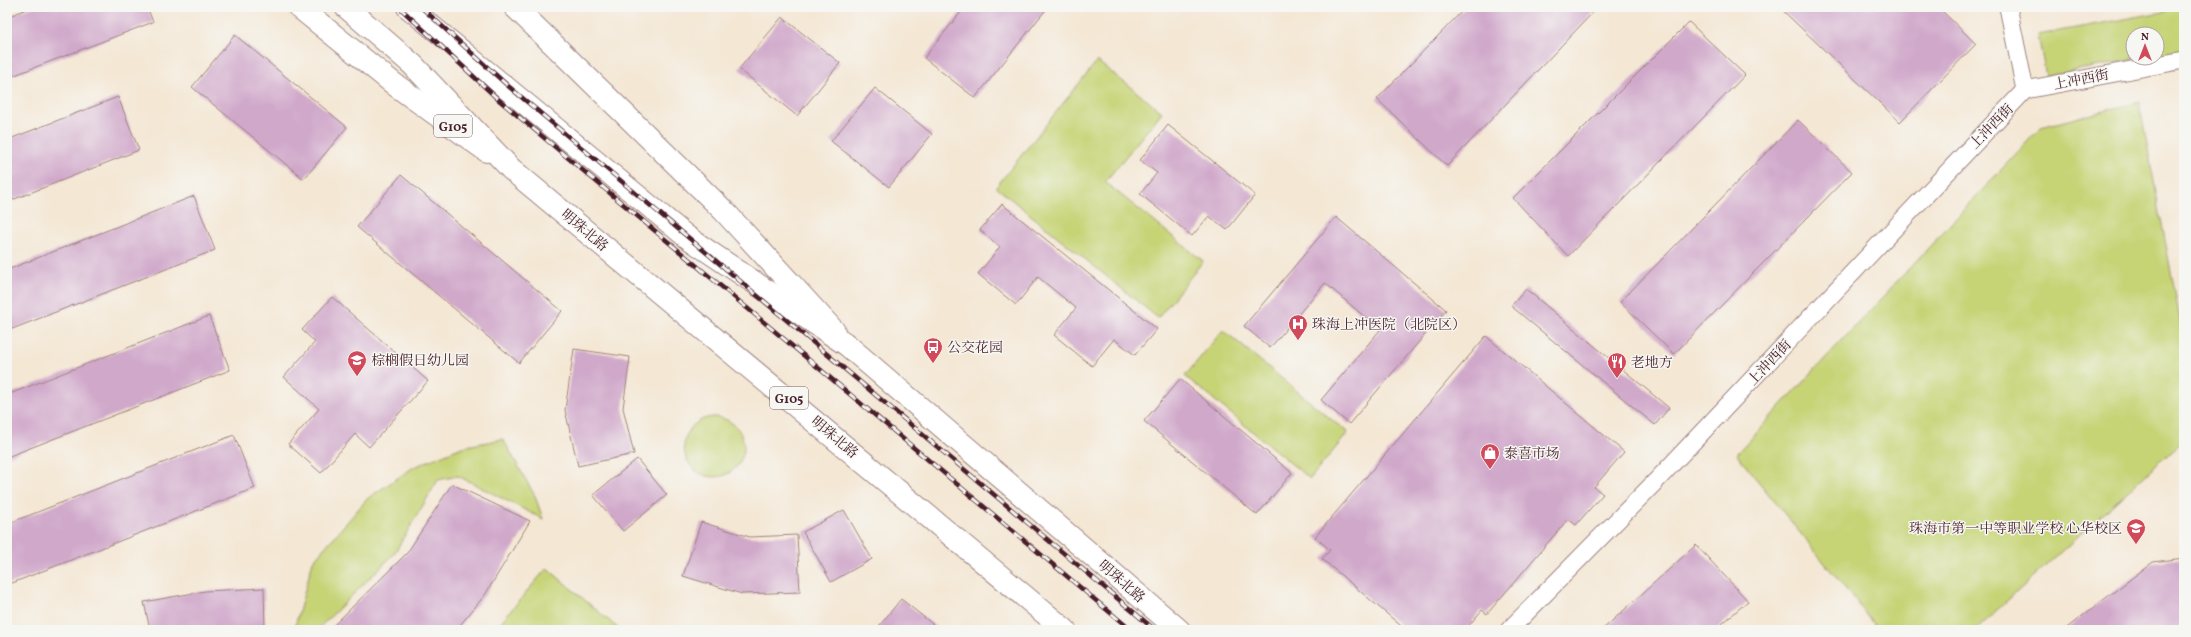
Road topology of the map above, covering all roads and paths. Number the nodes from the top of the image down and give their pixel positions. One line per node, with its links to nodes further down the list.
1 (299, 7): 8 (main road, 明珠北路 / G105)
2 (346, 7): 8 (main road, 明珠北路 / G105)
3 (408, 7): 9 (main road, 明珠北路)
4 (515, 7): 9 (main road, 明珠北路)
5 (2008, 7): 7 (street)
6 (2184, 60): 7 (street, 上冲西街)
7 (2025, 90): 12 (street, 上沖西街)
8 (511, 169): 10 (main road, 明珠北路 / G105)
9 (847, 345): 11 (main road, 明珠北路)
10 (1065, 630)
11 (1179, 630)
12 (1509, 630)

